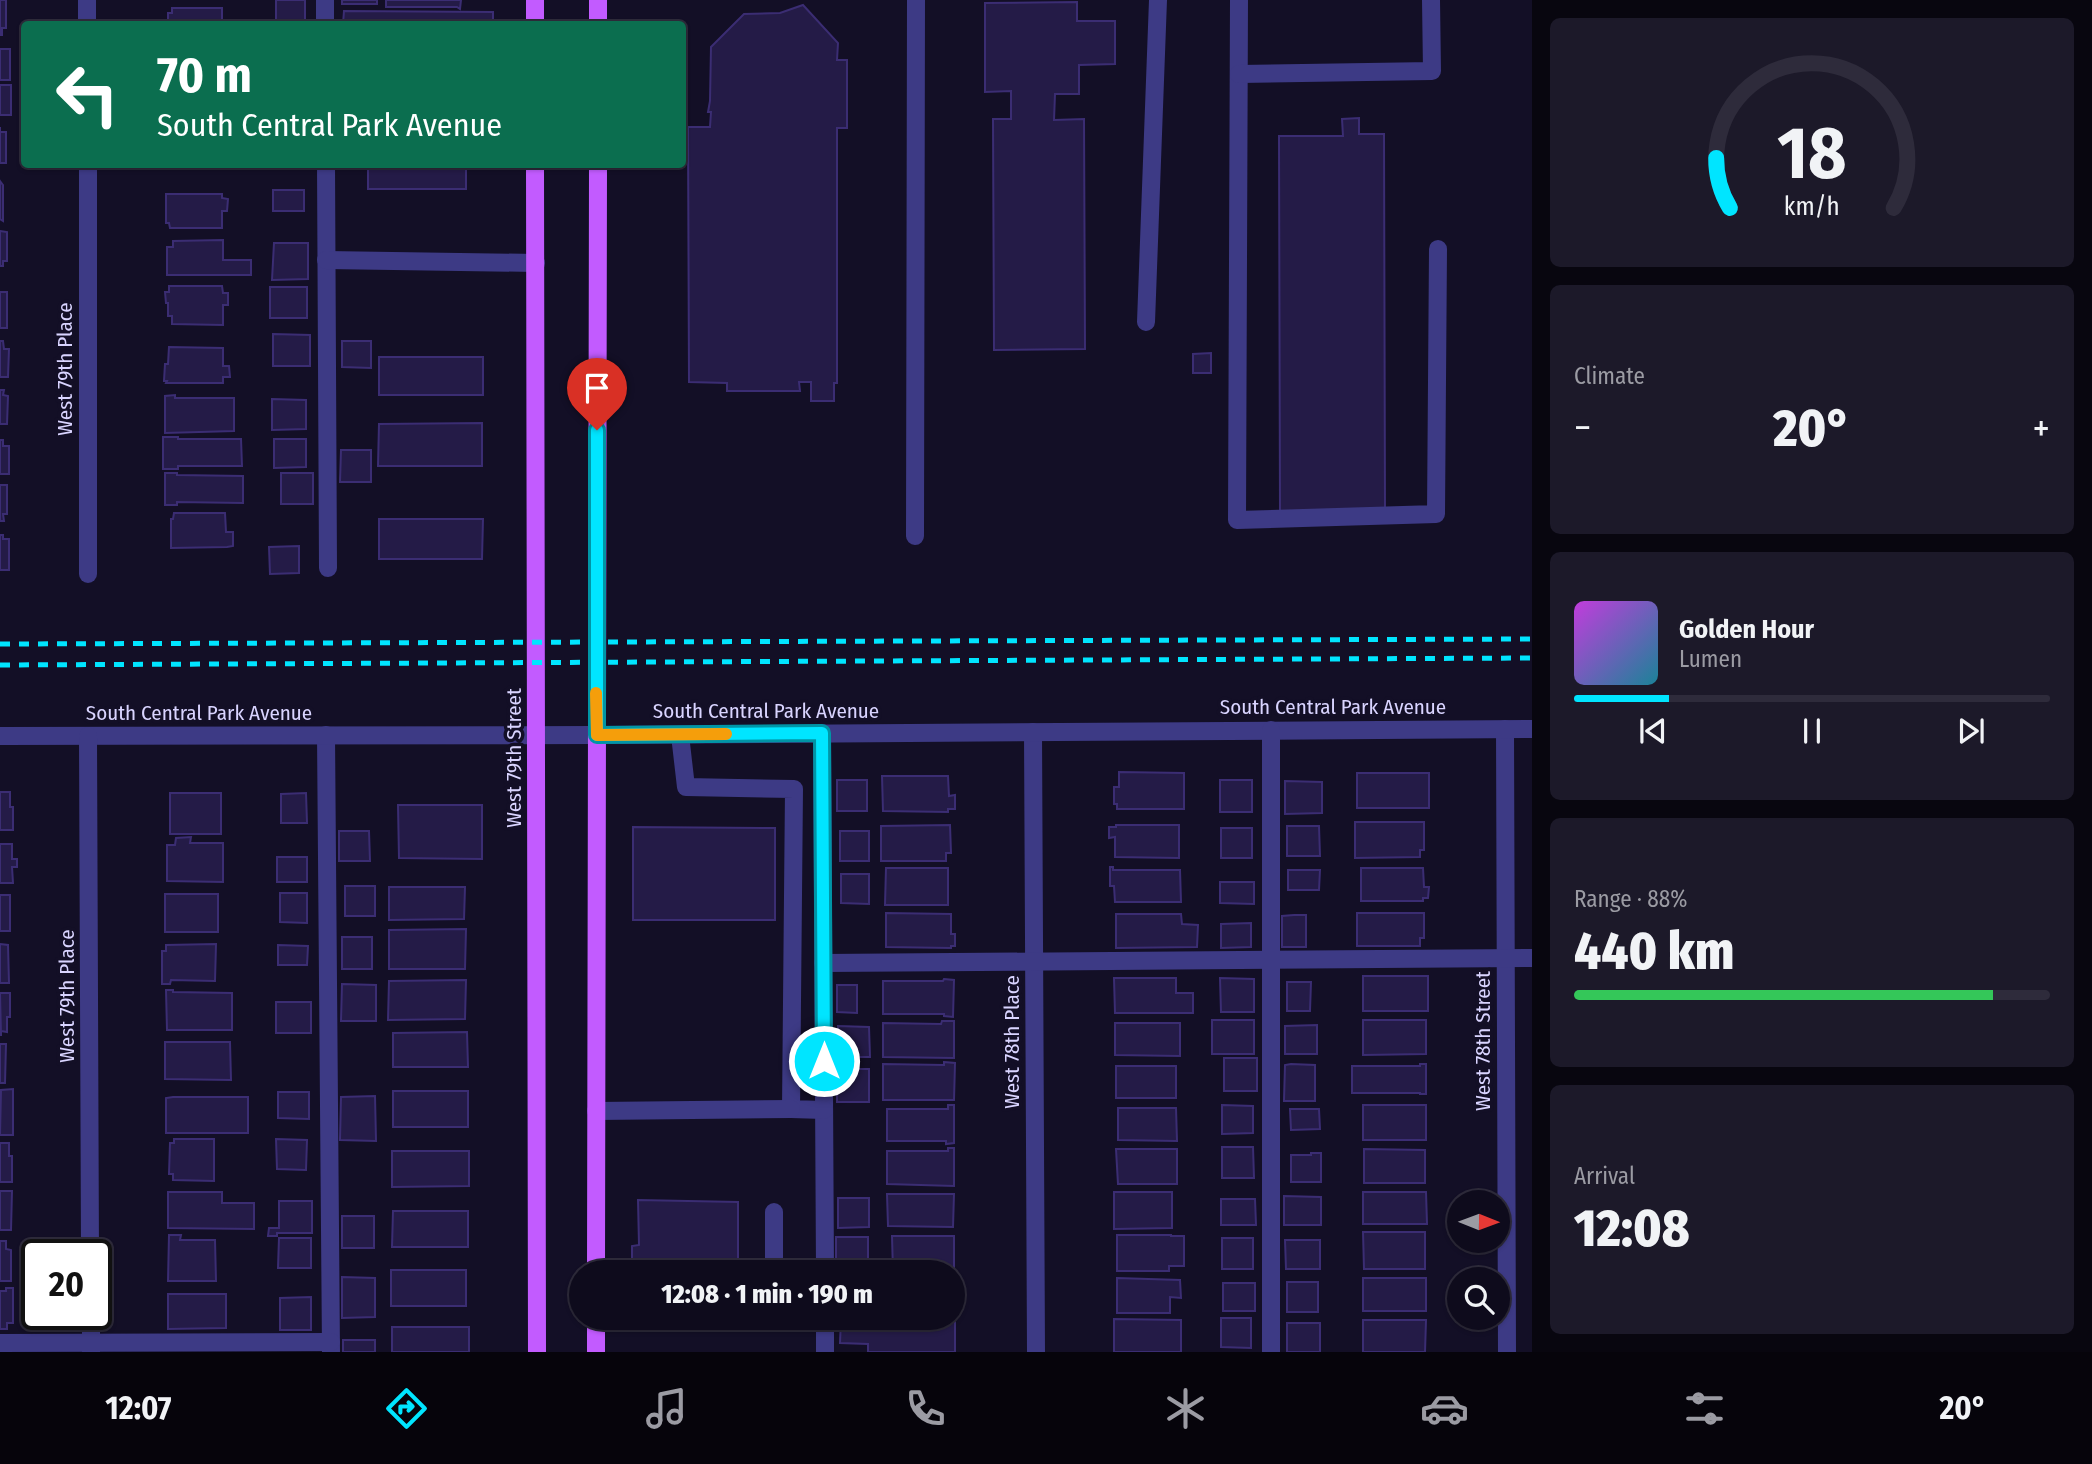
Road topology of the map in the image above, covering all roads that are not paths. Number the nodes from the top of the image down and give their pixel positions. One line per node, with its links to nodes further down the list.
1 (87, 0): 9 (street)
2 (325, 0): 10 (street)
3 (535, 0): 11 (main road)
4 (598, 0): 12 (main road)
5 (916, 0): 22 (street)
6 (1158, 0): 21 (street)
7 (1239, 0): 13 (street)
8 (1431, 0): 13 (street)
9 (87, 21)
10 (325, 21)
11 (535, 21)
12 (598, 21)
13 (1239, 74): 18 (street)
14 (88, 168): 24 (street, West 79th Place)
15 (326, 168): 19 (street)
16 (535, 168): 20 (main road, West 79th Street)
17 (598, 168): 31 (main road)
18 (1438, 249)
19 (326, 260): 20 (street); 23 (street)
20 (536, 263): 35 (main road, West 79th Street)
21 (1146, 322)
22 (915, 536)
23 (328, 568)
24 (88, 574)
25 (1505, 729): 26 (street, South Central Park Avenue); 27 (street, South Central Park Avenue); 36 (street, West 78th Street)
26 (1532, 729)
27 (1271, 730): 28 (street, South Central Park Avenue); 38 (street)
28 (1033, 732): 29 (street, South Central Park Avenue); 39 (street, West 78th Place)
29 (822, 733): 32 (street, South Central Park Avenue); 40 (street)
30 (326, 735): 34 (street, South Central Park Avenue); 35 (street, South Central Park Avenue); 53 (street)
31 (597, 735): 32 (street, South Central Park Avenue); 35 (street, South Central Park Avenue); 43 (main road)
32 (680, 735): 41 (street)
33 (0, 736): 34 (street, South Central Park Avenue)
34 (88, 736): 45 (street, West 79th Place)
35 (537, 736): 55 (main road, West 79th Street)
36 (1506, 958): 37 (street); 38 (street); 60 (street, West 78th Street)
37 (1532, 958)
38 (1272, 960): 39 (street); 59 (street)
39 (1034, 961): 40 (street); 58 (street, West 78th Place)
40 (823, 963): 42 (street)
41 (791, 1109): 42 (street); 43 (street)
42 (824, 1110): 48 (street)
43 (596, 1111): 46 (main road)
44 (774, 1212): 47 (street)
45 (90, 1239)
46 (596, 1260)
47 (774, 1260)
48 (825, 1260)
49 (91, 1330): 54 (street)
50 (596, 1330): 56 (main road)
51 (825, 1330): 57 (street)
52 (0, 1343): 54 (street)
53 (331, 1347): 54 (street)
54 (91, 1348)
55 (537, 1352)
56 (596, 1352)
57 (825, 1352)
58 (1036, 1352)
59 (1271, 1352)
60 (1507, 1352)

